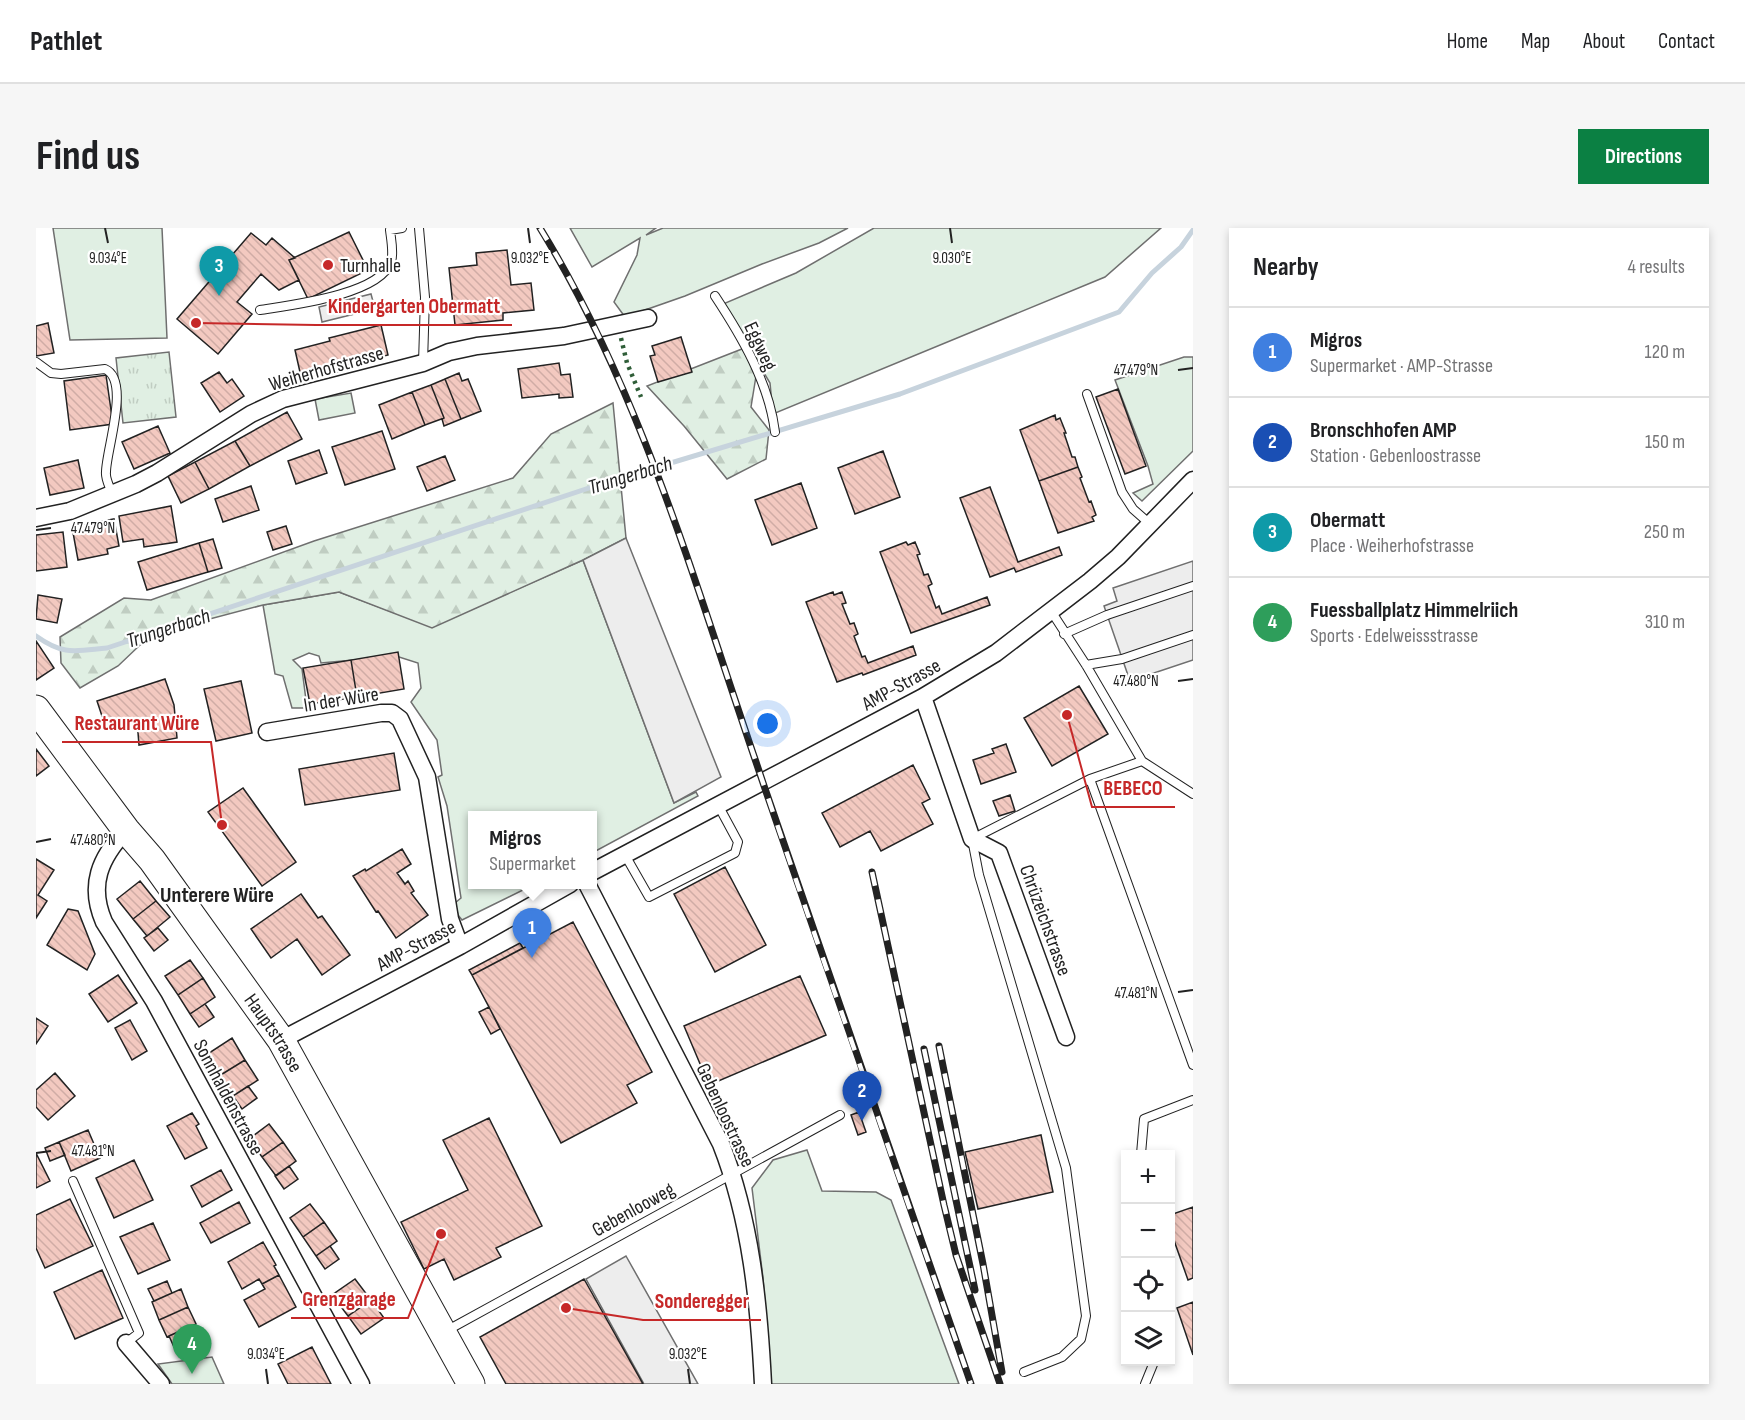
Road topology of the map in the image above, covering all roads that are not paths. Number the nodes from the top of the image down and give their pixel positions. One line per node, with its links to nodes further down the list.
1 (402, 228): 4 (lane)
2 (419, 228): 7 (lane)
3 (715, 296): 9 (lane, Eggweg)
4 (260, 310)
5 (648, 318): 7 (street, Weiherhofstrasse)
6 (36, 362): 11 (lane)
7 (423, 363): 11 (street, Weiherhofstrasse)
8 (1087, 394): 13 (lane)
9 (775, 432)
10 (1193, 480): 13 (street, AMP-Strasse)
11 (112, 494): 12 (street, Weiherhofstrasse)
12 (36, 518)
13 (1150, 524): 15 (street, AMP-Strasse)
14 (1193, 586): 16 (lane)
15 (1051, 611): 16 (lane); 19 (street, AMP-Strasse)
16 (1064, 634): 18 (lane)
17 (1193, 635): 18 (lane)
18 (1086, 665): 22 (lane)
19 (923, 697): 25 (street, AMP-Strasse); 27 (street)
20 (36, 709): 26 (main road, Hauptstrasse)
21 (267, 732): 32 (street, In der Würe)
22 (1142, 761): 23 (lane); 24 (lane)
23 (1090, 779): 27 (lane); 35 (lane)
24 (1193, 794)
25 (718, 806): 28 (street, AMP-Strasse); 28 (lane)
26 (126, 830): 34 (main road, Hauptstrasse); 46 (street, Sonnhaldenstrasse)
27 (972, 839): 33 (street, Chrüzeichstrasse); 44 (lane)
28 (625, 855): 29 (street, AMP-Strasse)
29 (597, 869)
30 (563, 889): 32 (street, AMP-Strasse)
31 (589, 889): 39 (street, Gebenloostrasse)
32 (460, 946): 34 (street, AMP-Strasse)
33 (1066, 1037)
34 (281, 1040): 41 (main road, Hauptstrasse)
35 (1193, 1065)
36 (1193, 1100): 38 (lane)
37 (840, 1115): 39 (lane, Gebenlooweg)
38 (1141, 1150)
39 (732, 1173): 41 (lane, Gebenlooweg); 48 (street, Gebenloostrasse)
40 (73, 1181): 42 (lane)
41 (442, 1333): 47 (main road, Hauptstrasse)
42 (126, 1343): 45 (street)
43 (1152, 1366): 49 (lane)
44 (1024, 1372)
45 (161, 1384)
46 (361, 1384)
47 (471, 1384)
48 (763, 1384)
49 (1144, 1384)

